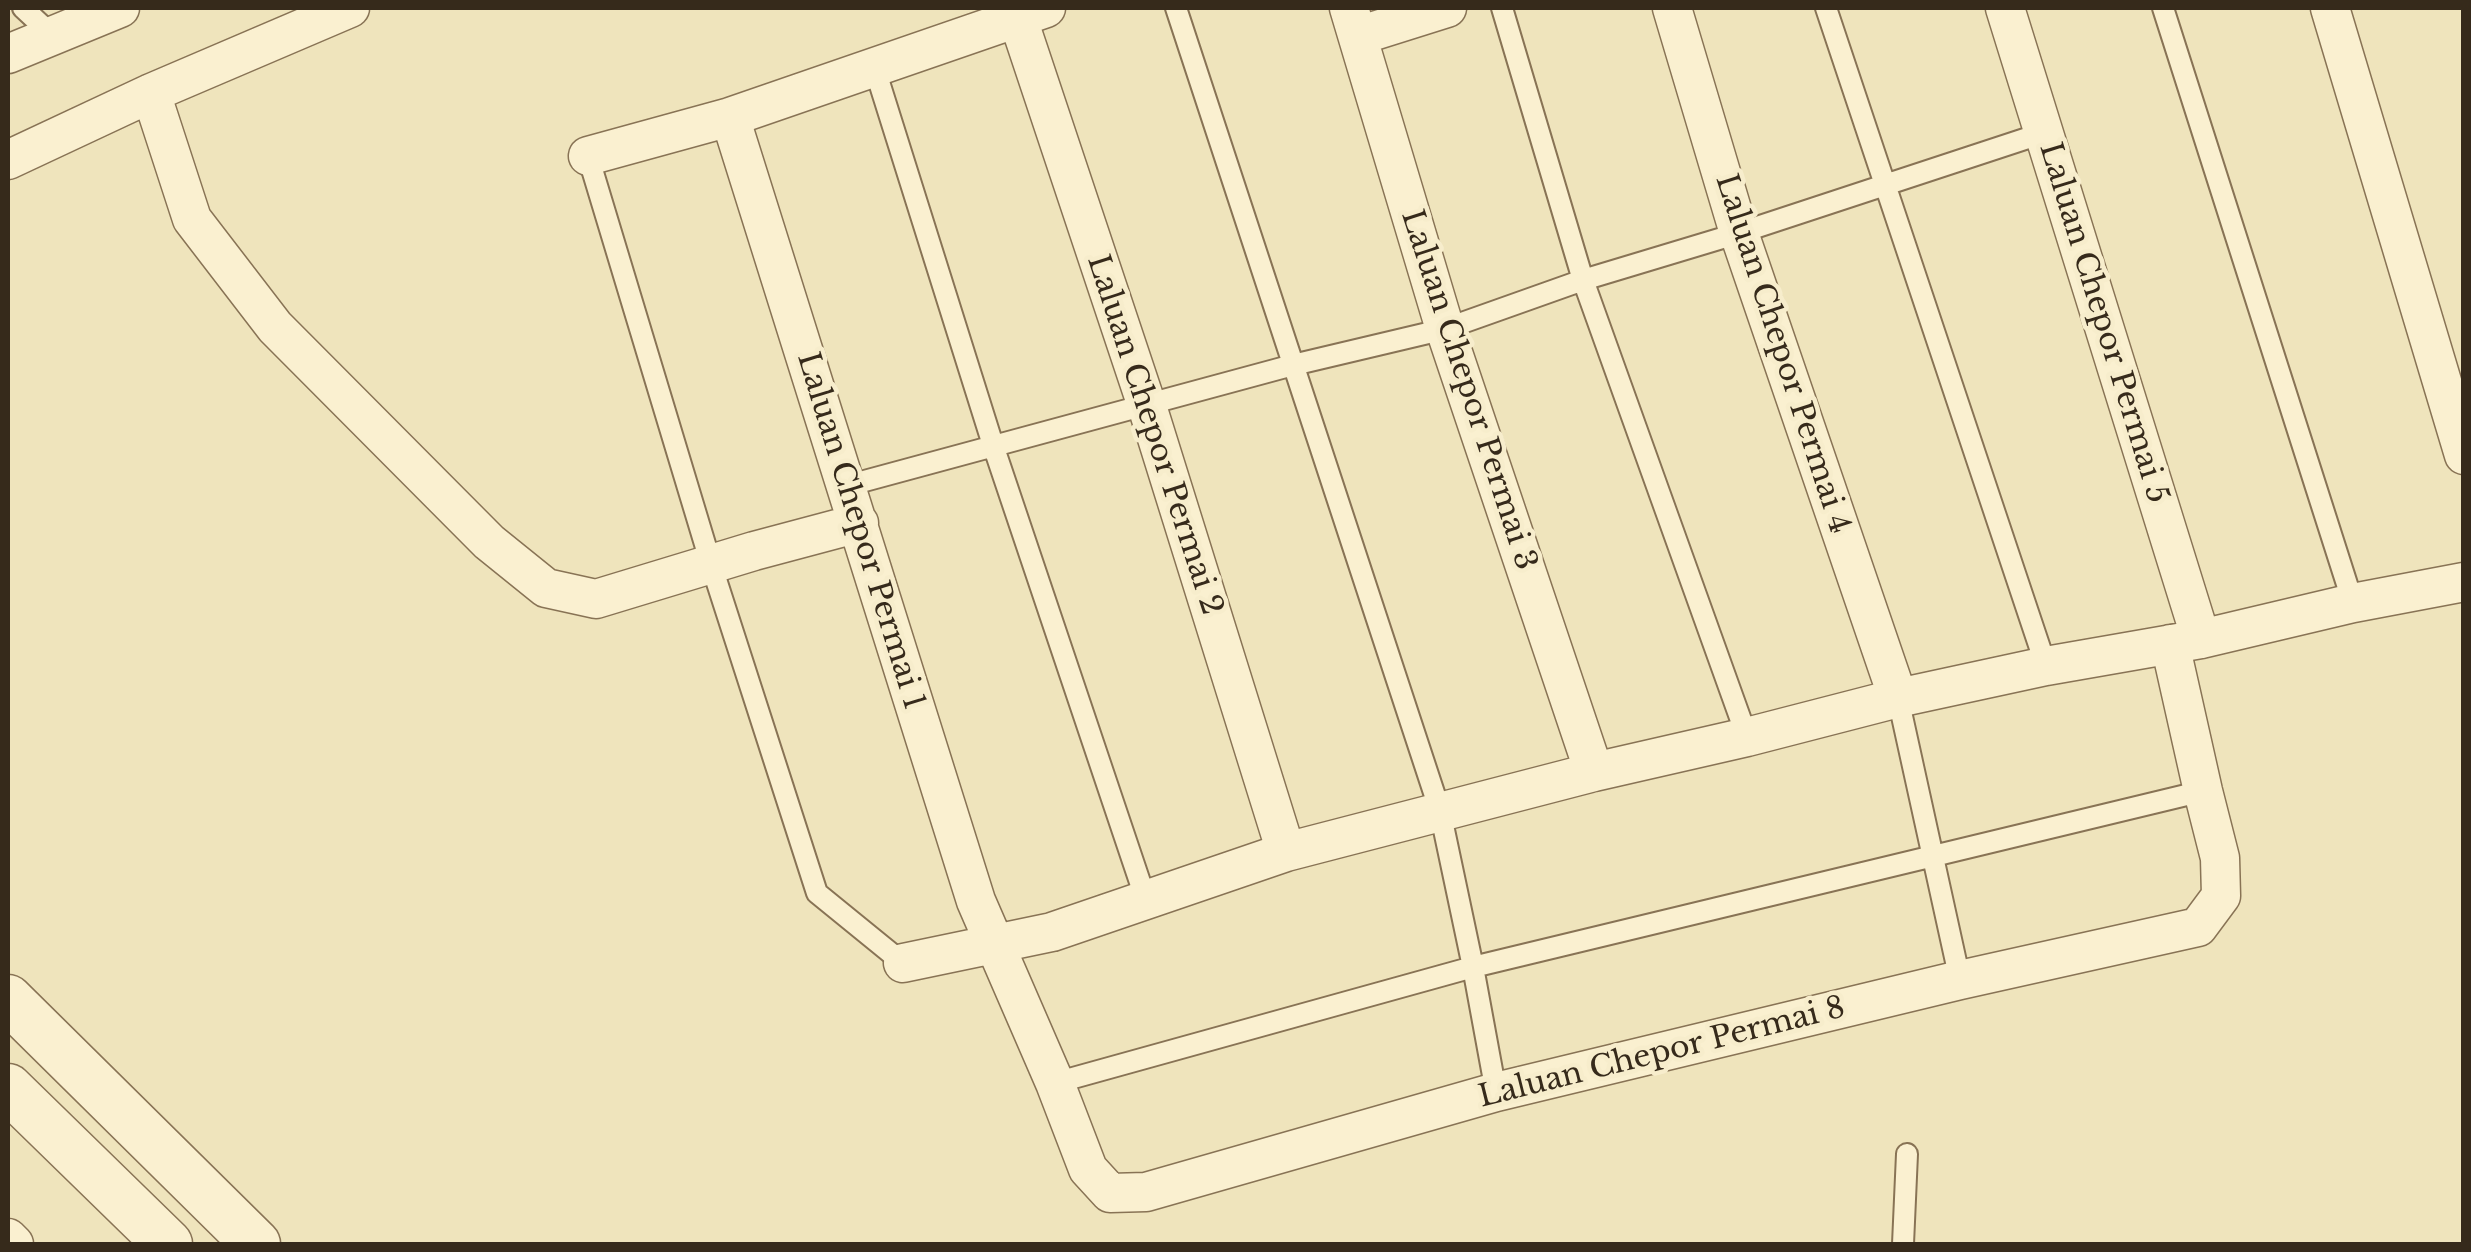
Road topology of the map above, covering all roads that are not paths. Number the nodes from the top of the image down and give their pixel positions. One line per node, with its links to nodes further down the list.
1 (23, 8): 14 (lane)
2 (120, 8): 14 (street)
3 (350, 8): 17 (street)
4 (1176, 8): 26 (lane)
5 (1447, 8): 13 (street)
6 (1502, 8): 24 (lane)
7 (1672, 8): 23 (street, Laluan Chepor Permai 4)
8 (1826, 8): 22 (lane)
9 (2005, 8): 19 (street, Laluan Chepor Permai 5)
10 (2163, 8): 34 (lane)
11 (2330, 8): 29 (street)
12 (1032, 13): 16 (street); 27 (street, Laluan Chepor Permai 2)
13 (1353, 22): 25 (street, Laluan Chepor Permai 3)
14 (51, 34): 15 (street)
15 (8, 54)
16 (874, 66): 18 (street); 28 (lane)
17 (150, 93): 21 (street); 32 (street)
18 (730, 117): 20 (street); 30 (street, Laluan Chepor Permai 1)
19 (2044, 133): 22 (lane); 35 (street, Laluan Chepor Permai 5)
20 (588, 156): 32 (lane)
21 (8, 160)
22 (1884, 186): 23 (lane); 36 (lane)
23 (1739, 233): 24 (lane); 37 (street, Laluan Chepor Permai 4)
24 (1583, 280): 25 (lane); 38 (lane)
25 (1445, 329): 26 (lane); 39 (street, Laluan Chepor Permai 3)
26 (1293, 365): 27 (lane); 41 (lane)
27 (1147, 406): 28 (lane); 42 (street, Laluan Chepor Permai 2)
28 (993, 445): 30 (lane); 44 (lane)
29 (2464, 454)
30 (846, 486): 31 (street, Laluan Chepor Permai 1)
31 (859, 523): 32 (street); 45 (street, Laluan Chepor Permai 1)
32 (711, 564): 46 (lane)
33 (2464, 582): 34 (street)
34 (2353, 603): 35 (street)
35 (2185, 641): 36 (street); 40 (street, Laluan Chepor Permai 8)
36 (2046, 666): 37 (street)
37 (1898, 698): 38 (street); 43 (lane)
38 (1747, 738): 39 (street)
39 (1594, 772): 41 (street)
40 (2202, 791): 43 (lane); 48 (street, Laluan Chepor Permai 8)
41 (1440, 811): 42 (street); 47 (lane)
42 (1286, 852): 44 (street)
43 (1933, 857): 47 (lane); 48 (lane)
44 (1146, 900): 45 (street)
45 (996, 942): 46 (street); 50 (street, Laluan Chepor Permai 8)
46 (903, 963)
47 (1473, 967): 50 (lane); 52 (lane)
48 (1960, 980): 52 (street, Laluan Chepor Permai 8)
49 (8, 999): 57 (street)
50 (1055, 1084): 52 (street, Laluan Chepor Permai 8)
51 (8, 1088): 56 (street)
52 (1496, 1092)
53 (1907, 1154): 58 (lane)
54 (8, 1238): 55 (street)
55 (14, 1244)
56 (168, 1244)
57 (256, 1244)
58 (1902, 1244)

